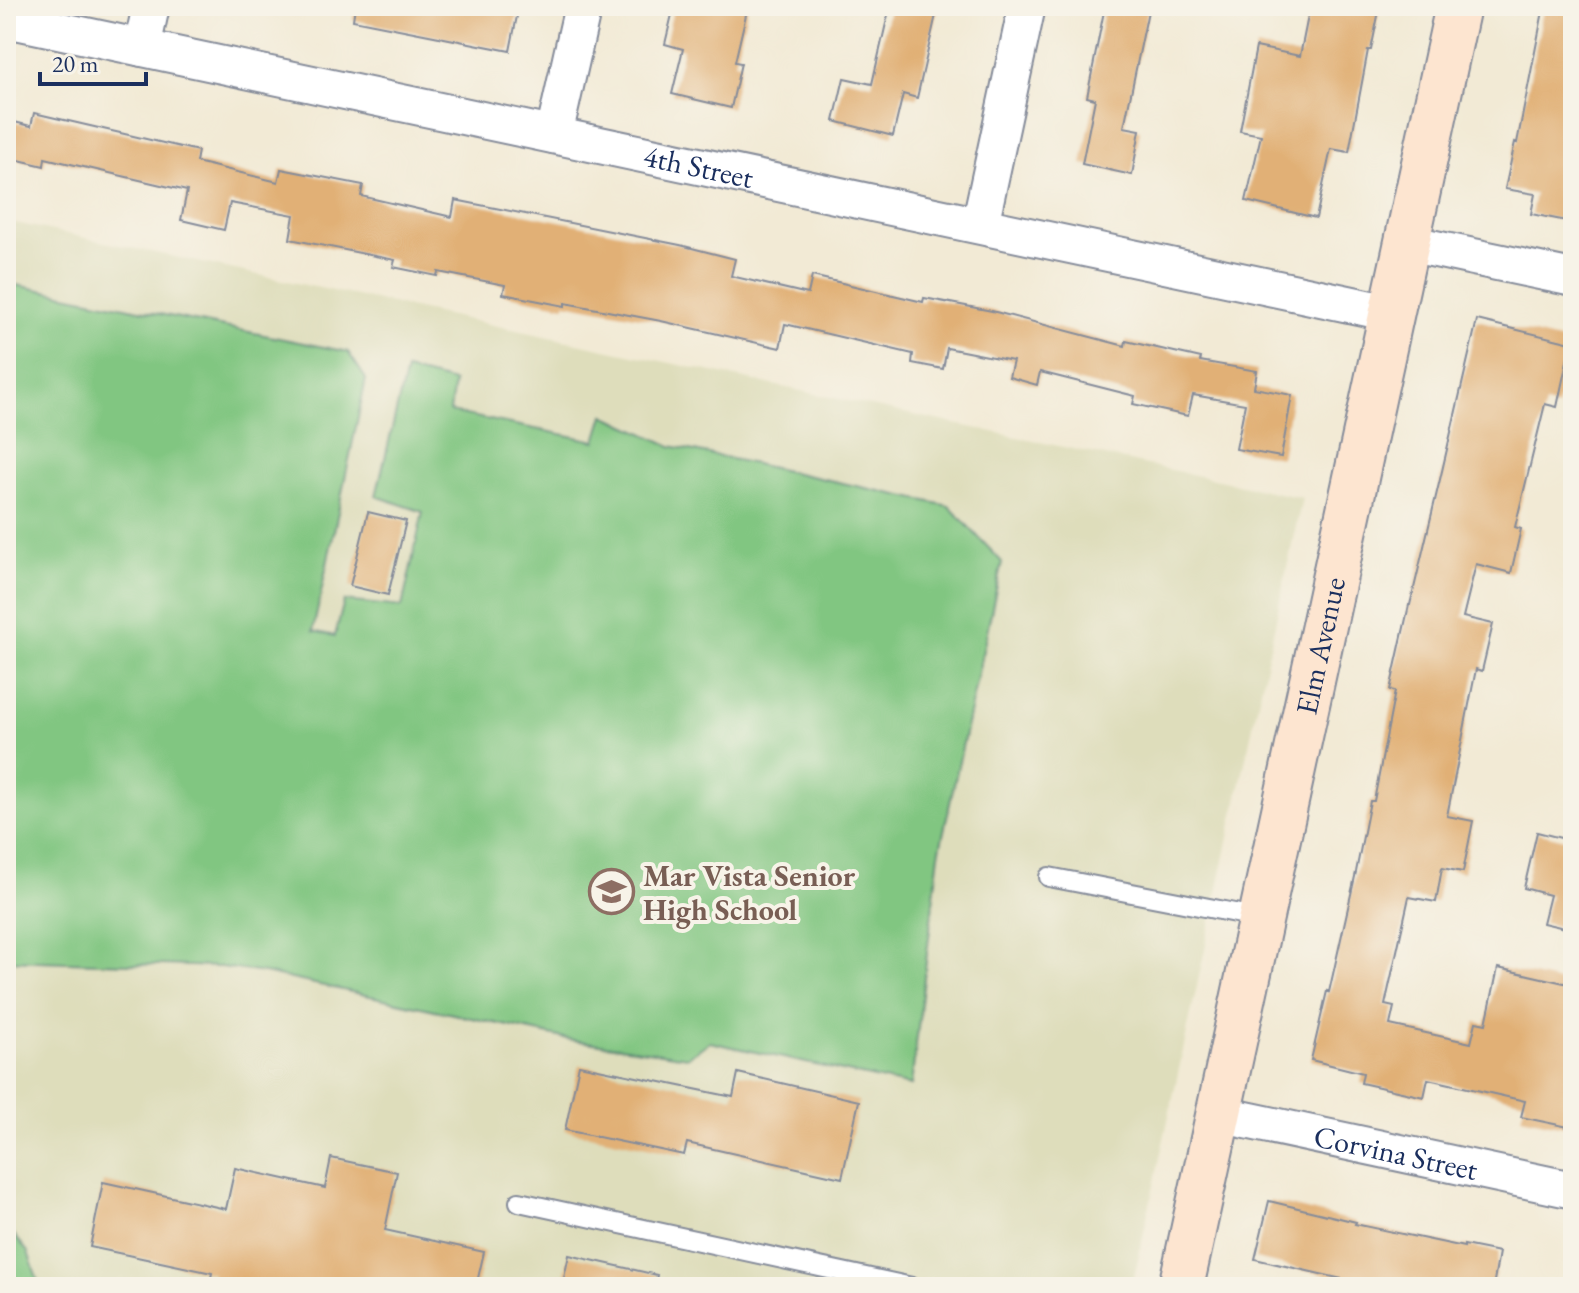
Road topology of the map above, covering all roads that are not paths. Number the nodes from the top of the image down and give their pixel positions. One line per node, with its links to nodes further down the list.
1 (151, 6): 6 (street)
2 (583, 6): 7 (street)
3 (1027, 6): 8 (street)
4 (1458, 6): 9 (street, Elm Avenue)
5 (6, 19): 6 (street, 4th Street)
6 (142, 48): 7 (street, 4th Street)
7 (554, 135): 8 (street, 4th Street)
8 (980, 225): 11 (street, 4th Street)
9 (1407, 243): 10 (street); 11 (street, Elm Avenue)
10 (1573, 278)
11 (1391, 313): 13 (street, Elm Avenue)
12 (1049, 877): 13 (lane)
13 (1261, 918): 14 (street, Elm Avenue)
14 (1218, 1114): 15 (street, Corvina Street); 18 (street, Elm Avenue)
15 (1573, 1190)
16 (519, 1202): 17 (lane)
17 (912, 1287)
18 (1181, 1287)

